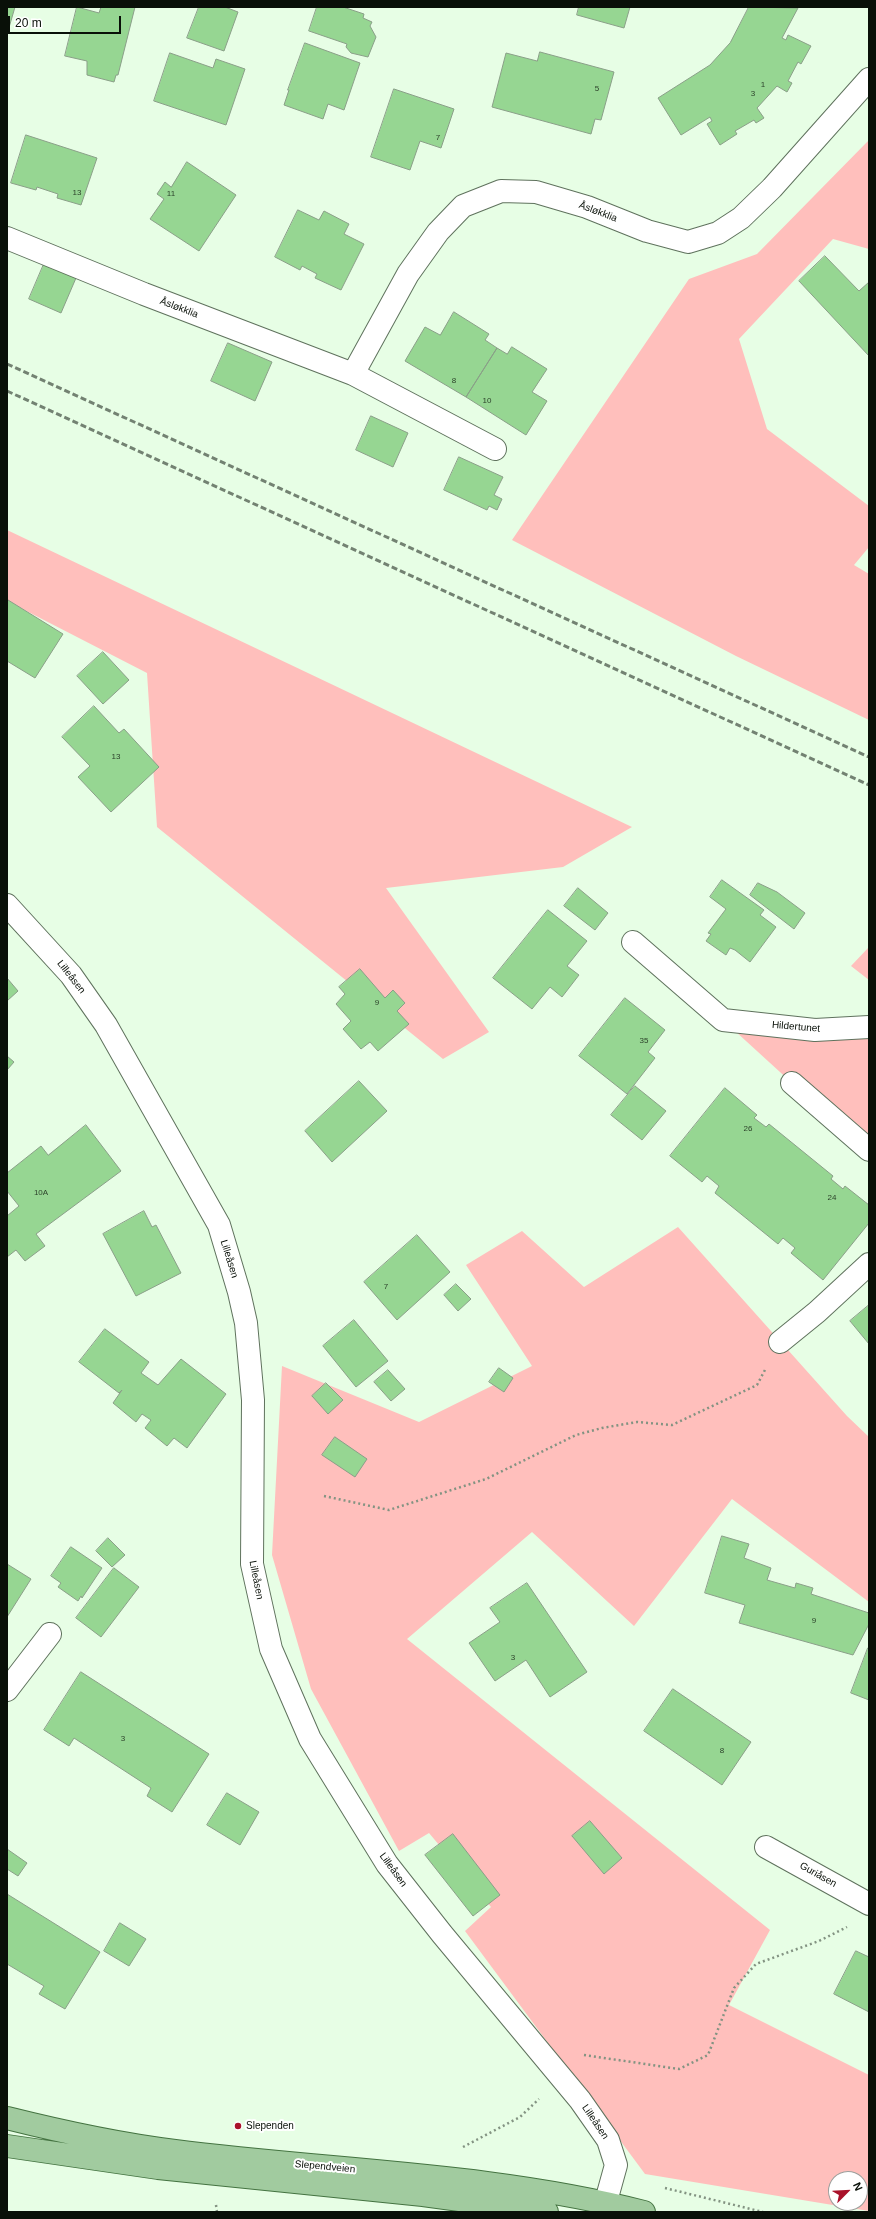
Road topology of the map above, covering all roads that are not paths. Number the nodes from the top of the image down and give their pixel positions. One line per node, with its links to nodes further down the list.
1 (869, 79): 3 (street, Åsløkklia)
2 (7, 238): 3 (street, Åsløkklia)
3 (353, 374): 4 (street, Åsløkklia)
4 (495, 449)
5 (7, 905): 18 (street, Lilleåsen)
6 (633, 942): 7 (street, Hildertunet)
7 (869, 1027)
8 (792, 1084): 9 (street)
9 (869, 1150)
10 (869, 1264): 11 (street)
11 (780, 1342)
12 (50, 1634): 13 (street)
13 (7, 1690)
14 (766, 1847): 15 (street, Guriåsen)
15 (869, 1904)
16 (7, 2118): 18 (main road, Slependveien)
17 (7, 2146): 19 (main road, Slependveien)
18 (604, 2207): 20 (main road, Slependveien)
19 (547, 2212)
20 (644, 2212)

